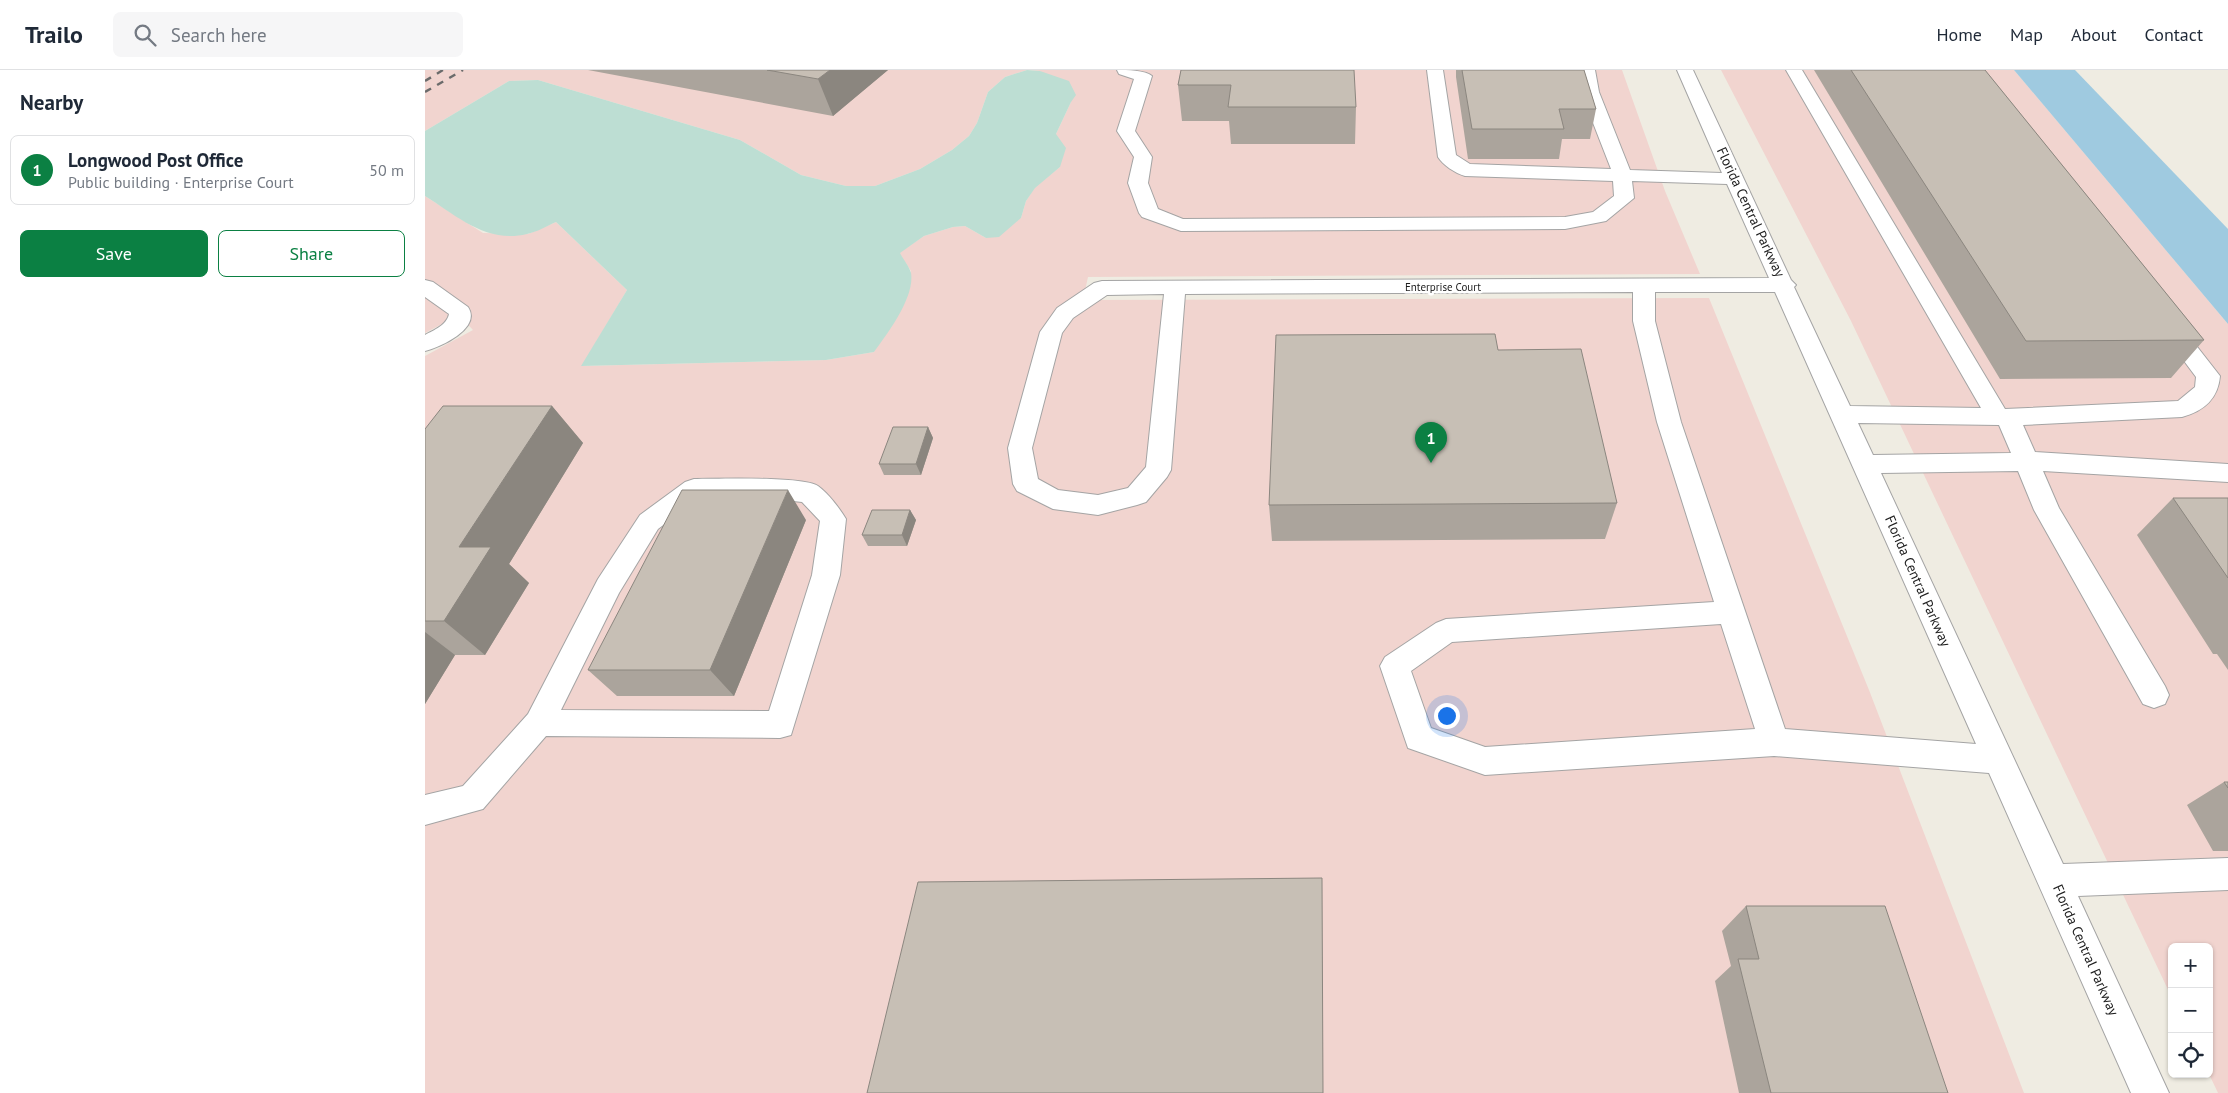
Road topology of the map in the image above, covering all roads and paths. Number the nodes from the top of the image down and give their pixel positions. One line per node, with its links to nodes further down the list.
1 (1125, 70): 6 (street)
2 (1435, 70): 6 (street)
3 (1587, 70): 6 (street)
4 (1685, 70): 7 (street, Florida Central Parkway)
5 (1794, 70): 15 (street)
6 (1622, 174): 7 (street)
7 (1736, 179): 8 (street, Florida Central Parkway)
8 (1785, 285): 9 (street, Enterprise Court); 14 (street, Florida Central Parkway)
9 (1644, 286): 11 (street, Enterprise Court); 19 (street)
10 (425, 287): 13 (street)
11 (1175, 288): 11 (street, Enterprise Court)
12 (2154, 307): 15 (street)
13 (425, 344)
14 (1843, 414): 15 (street); 17 (street, Florida Central Parkway)
15 (2003, 417): 16 (street)
16 (2027, 461): 17 (street); 18 (street); 20 (street)
17 (1865, 464): 23 (street, Florida Central Parkway)
18 (2228, 473)
19 (1731, 612): 22 (street); 22 (street)
20 (2154, 695)
21 (539, 723): 21 (street); 24 (street)
22 (1774, 742): 23 (street)
23 (1999, 760): 26 (street, Florida Central Parkway)
24 (425, 810)
25 (2228, 874): 26 (street)
26 (2055, 881): 27 (street, Florida Central Parkway)
27 (2150, 1093)

